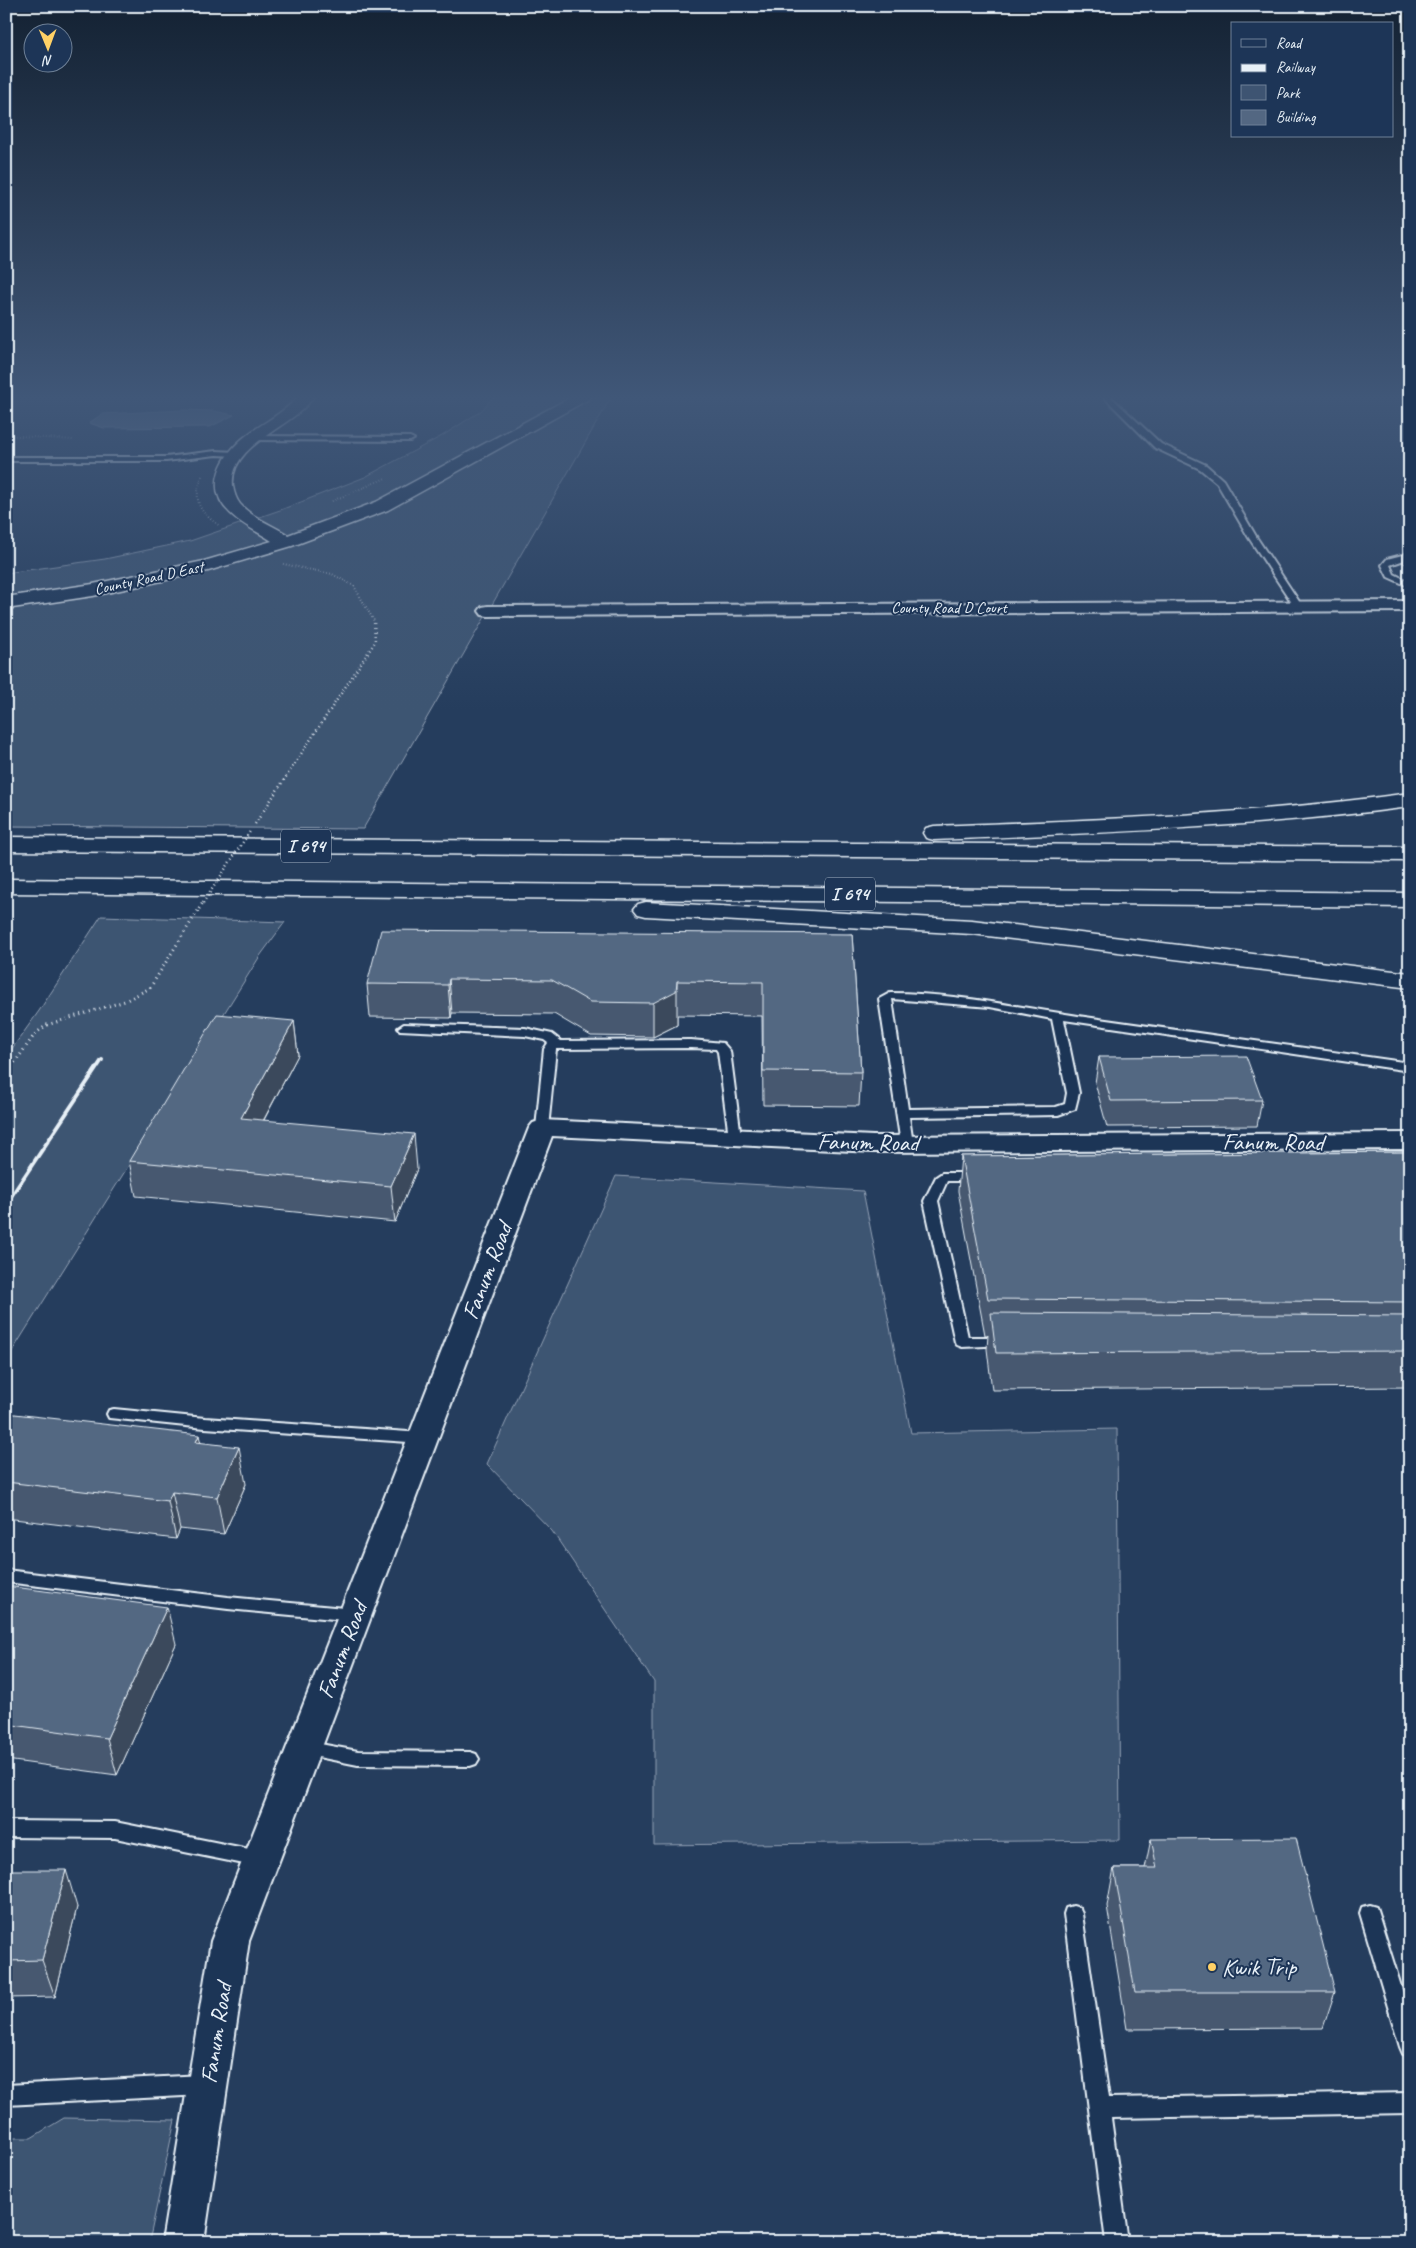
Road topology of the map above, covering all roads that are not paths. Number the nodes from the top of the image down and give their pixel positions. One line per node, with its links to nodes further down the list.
1 (230, 501): 5 (main road)
2 (356, 501): 5 (main road, County Road D East)
3 (391, 501): 5 (main road, County Road D East)
4 (1231, 501): 10 (lane)
5 (279, 537): 8 (main road, County Road D East); 9 (main road, County Road D East)
6 (1410, 554): 7 (lane)
7 (1410, 585)
8 (6, 589)
9 (6, 603)
10 (1298, 606): 11 (street, County Road D Court); 12 (street, County Road D Court)
11 (1410, 606)
12 (488, 611)
13 (1410, 800): 15 (main road)
14 (6, 844): 15 (main road, I 694)
15 (605, 848): 16 (main road, I 694)
16 (1410, 854)
17 (6, 886): 18 (main road, I 694)
18 (290, 888): 19 (main road, I 694); 20 (main road)
19 (1410, 900)
20 (1410, 981)
21 (1057, 1016): 24 (lane); 25 (lane); 25 (lane)
22 (404, 1028): 23 (lane)
23 (557, 1044): 26 (lane); 27 (lane)
24 (1410, 1067)
25 (902, 1113): 29 (lane)
26 (542, 1128): 27 (street, Fanum Road); 33 (street, Fanum Road)
27 (735, 1138): 29 (street, Fanum Road)
28 (1410, 1141): 29 (street, Fanum Road)
29 (907, 1144)
30 (992, 1177): 31 (lane)
31 (1018, 1342)
32 (114, 1414): 33 (lane)
33 (423, 1438): 35 (street, Fanum Road)
34 (6, 1576): 35 (lane)
35 (355, 1615): 36 (street, Fanum Road)
36 (304, 1748): 37 (lane); 39 (street, Fanum Road)
37 (470, 1759)
38 (6, 1829): 39 (lane)
39 (262, 1860): 43 (street, Fanum Road)
40 (1369, 1913): 42 (lane)
41 (1073, 1914): 46 (lane)
42 (1410, 2047)
43 (208, 2084): 44 (lane); 47 (street, Fanum Road)
44 (6, 2095)
45 (1410, 2103): 46 (lane)
46 (1100, 2108): 48 (lane)
47 (183, 2242)
48 (1117, 2242)

